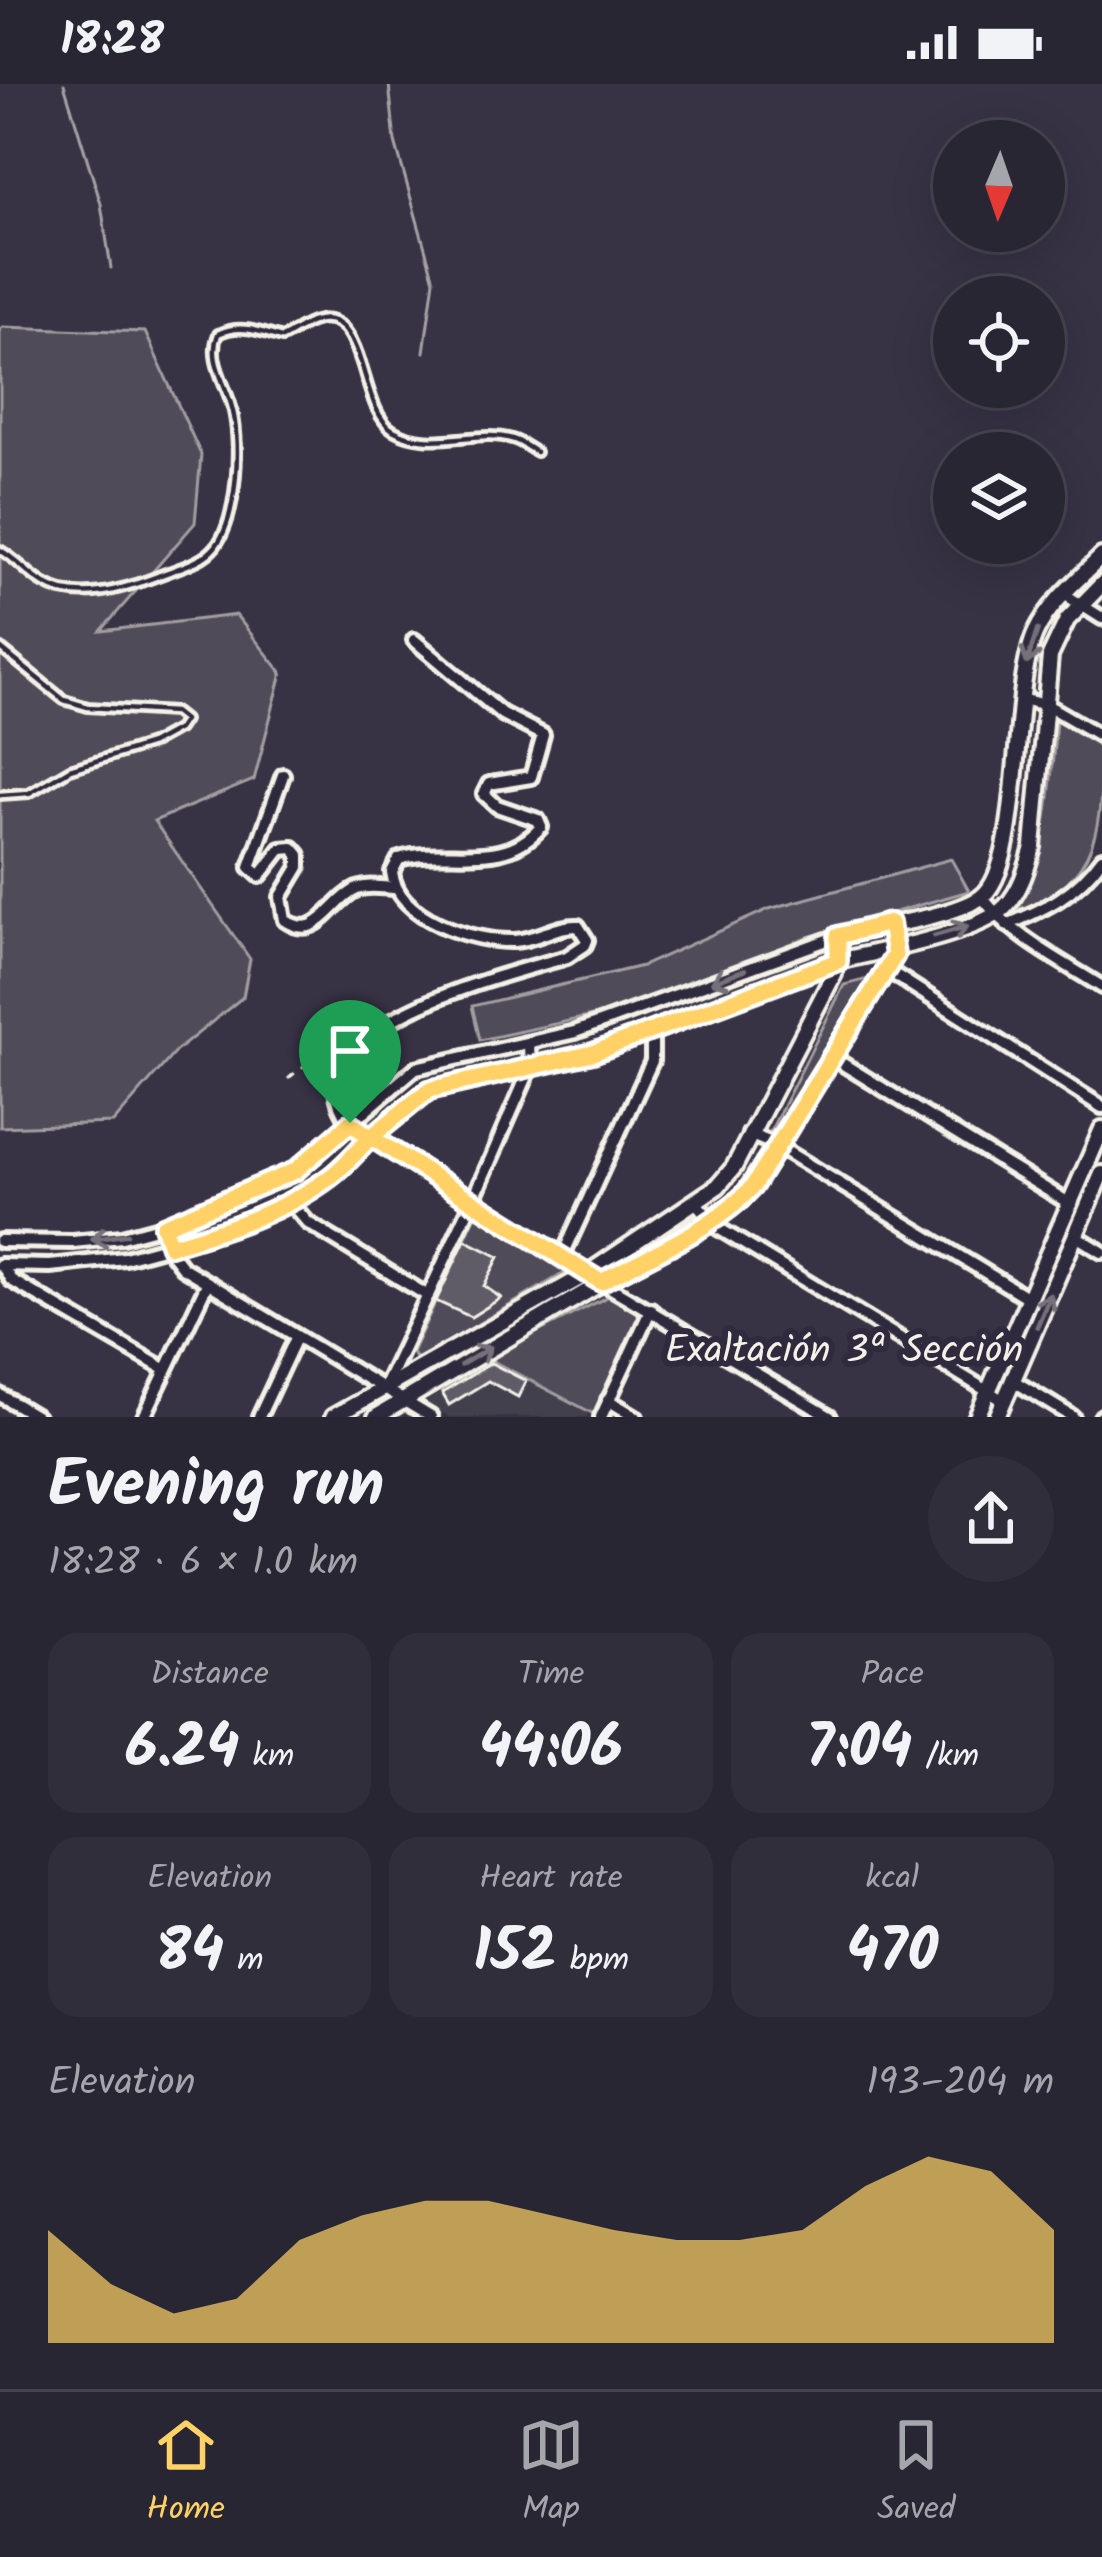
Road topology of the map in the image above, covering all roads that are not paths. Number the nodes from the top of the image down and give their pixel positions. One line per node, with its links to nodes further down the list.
1 (536, 452): 2 (lane)
2 (0, 550)
3 (1102, 556): 5 (street)
4 (1102, 584): 6 (street)
5 (1064, 594): 6 (street); 10 (street, one-way to 10)
6 (1080, 606): 7 (street); 11 (street)
7 (1102, 618)
8 (414, 640): 16 (street)
9 (0, 648): 14 (lane)
10 (1021, 699): 11 (street); 17 (street)
11 (1045, 704): 12 (street); 18 (street)
12 (1102, 737)
13 (283, 775): 16 (street)
14 (0, 795)
15 (1102, 859): 18 (street)
16 (395, 888): 30 (street)
17 (982, 897): 18 (street); 19 (street)
18 (1001, 920): 21 (street, one-way to 18); 24 (street)
19 (890, 923): 20 (street); 21 (street)
20 (838, 936): 22 (street); 26 (street, one-way to 26)
21 (895, 947): 22 (street); 23 (street)
22 (838, 961): 25 (street); 32 (street)
23 (886, 969): 27 (street); 29 (street)
24 (1102, 987)
25 (652, 1033): 28 (street); 46 (street)
26 (529, 1044): 28 (street); 30 (street)
27 (830, 1056): 34 (street); 39 (street)
28 (530, 1069): 33 (street); 36 (street)
29 (1102, 1107)
30 (350, 1123): 33 (street); 41 (street)
31 (1102, 1129): 39 (street)
32 (749, 1134): 34 (street); 38 (street)
33 (371, 1137): 36 (street); 37 (street)
34 (776, 1145): 40 (street); 51 (street)
35 (1102, 1174): 39 (street)
36 (473, 1200): 46 (street); 50 (street)
37 (289, 1201): 44 (street); 50 (street)
38 (696, 1203): 40 (street); 48 (street)
39 (1078, 1208): 42 (street); 51 (street)
40 (710, 1220): 48 (street); 57 (street)
41 (163, 1226): 43 (street, one-way to 43); 44 (street)
42 (1076, 1236): 45 (street); 55 (street, one-way to 42)
43 (0, 1241)
44 (170, 1246): 47 (street); 49 (street)
45 (1102, 1252)
46 (562, 1258): 48 (street)
47 (1, 1265): 54 (street)
48 (594, 1278): 52 (street); 56 (street); 60 (street, one-way to 48)
49 (208, 1284): 53 (street); 54 (street)
50 (428, 1296): 56 (street)
51 (1028, 1298): 57 (street)
52 (651, 1309): 59 (street); 70 (street)
53 (296, 1338): 56 (street); 64 (street)
54 (166, 1370): 63 (street)
55 (1014, 1381): 61 (street); 73 (street)
56 (384, 1389): 60 (street); 65 (street)
57 (988, 1391): 61 (street); 71 (street)
58 (0, 1396): 62 (street)
59 (608, 1400): 68 (street); 69 (street)
60 (402, 1401): 66 (street); 67 (street)
61 (1004, 1401): 72 (street)
62 (37, 1417)
63 (144, 1417)
64 (259, 1417)
65 (333, 1417)
66 (376, 1417)
67 (430, 1417)
68 (601, 1417)
69 (636, 1417)
70 (830, 1417)
71 (976, 1417)
72 (997, 1417)
73 (1073, 1417)

